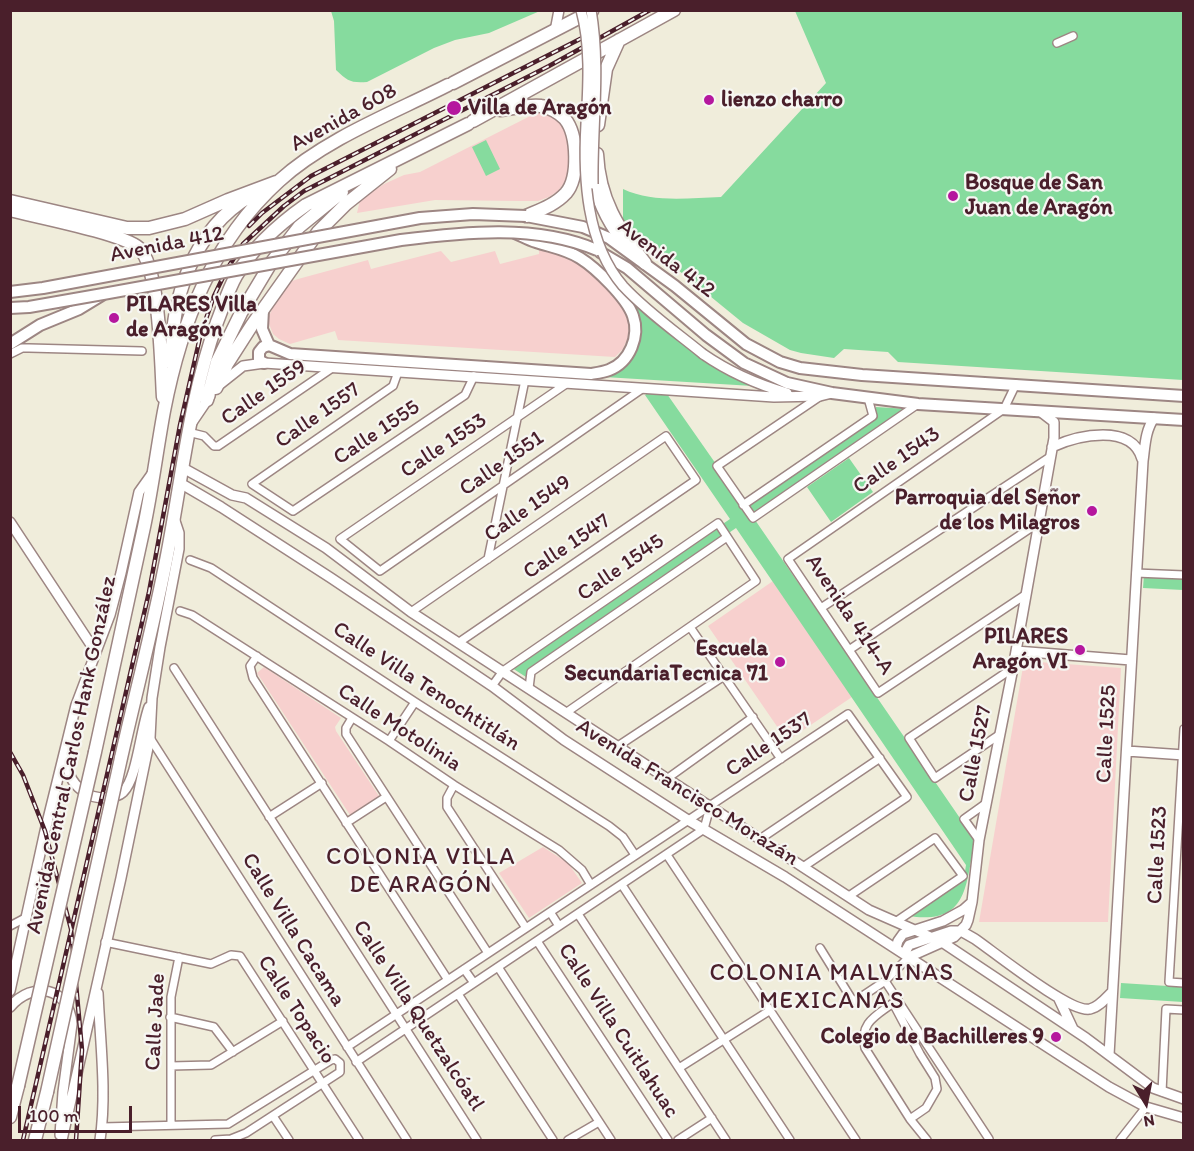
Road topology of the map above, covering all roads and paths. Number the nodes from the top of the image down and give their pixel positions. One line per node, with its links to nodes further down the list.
1 (559, 10): 5 (street)
2 (581, 10): 38 (street, bridge)
3 (592, 10): 5 (highway, Avenida 608); 17 (street, bridge)
4 (674, 10): 7 (highway)
5 (555, 31): 12 (highway, Avenida 608)
6 (1073, 36): 8 (street)
7 (619, 40): 9 (highway); 18 (highway)
8 (1056, 43)
9 (492, 111): 10 (highway); 15 (highway)
10 (409, 154): 11 (highway); 22 (highway)
11 (364, 176): 42 (highway); 50 (highway)
12 (280, 180): 13 (highway); 31 (highway, Avenida 608); 31 (highway)
13 (10, 201)
14 (10, 210): 46 (highway)
15 (526, 216): 17 (main road, Avenida 412); 19 (main road, Avenida 412, bridge)
16 (514, 233): 20 (main road, Avenida 412, bridge); 24 (main road); 37 (main road, Avenida 412, bridge)
17 (631, 253): 18 (main road, Avenida 412)
18 (645, 263): 34 (main road, Avenida 412)
19 (10, 292)
20 (103, 294): 21 (main road, Avenida 412, bridge); 23 (main road)
21 (10, 308)
22 (263, 310): 24 (main road); 36 (highway)
23 (10, 344)
24 (269, 345): 27 (main road)
25 (142, 351): 26 (street)
26 (10, 354)
27 (264, 363): 28 (street, Avenida 412); 36 (street, Avenida 412)
28 (332, 368): 29 (street, Avenida 412); 50 (street, Calle 1559)
29 (398, 372): 30 (street, Avenida 412); 64 (street, Calle 1557)
30 (474, 376): 32 (street, Avenida 412); 64 (street, Calle 1555)
31 (171, 380): 46 (highway, Avenida Central Carlos Hank González)
32 (525, 380): 33 (street, Avenida 412); 47 (street)
33 (568, 382): 35 (street, Avenida 412); 47 (street, Calle 1553)
34 (1016, 384): 40 (main road, Avenida 412); 44 (street, Calle 1543)
35 (644, 387): 38 (street, Avenida 412); 60 (street, Calle 1551)
36 (216, 388): 42 (street, Avenida 412)
37 (832, 393): 39 (street, Avenida 412); 41 (main road, Avenida 412)
38 (795, 396): 39 (street, Avenida 412)
39 (820, 396): 62 (street)
40 (1184, 396)
41 (868, 398): 43 (main road, Avenida 412); 51 (street)
42 (207, 400): 50 (street, Avenida 412)
43 (918, 404): 44 (main road, Avenida 412); 54 (street)
44 (1004, 409): 45 (main road, Avenida 412); 70 (street, Calle 1543)
45 (1041, 412): 48 (main road, Avenida 412); 52 (street, Calle 1527)
46 (164, 413): 57 (highway, Avenida Central Carlos Hank González)
47 (516, 418): 60 (street); 72 (street, Calle 1553)
48 (1154, 418): 49 (main road, Avenida 412); 55 (street, Calle 1525)
49 (1184, 420)
50 (189, 430): 56 (highway)
51 (829, 446): 54 (street); 62 (street)
52 (1052, 447): 53 (street, Calle 1527); 55 (street)
53 (1050, 457): 67 (street, Calle 1527); 76 (street)
54 (838, 459): 62 (street)
55 (1143, 462): 73 (street, Calle 1525)
56 (183, 468): 59 (highway); 61 (street, Avenida Francisco Morazán)
57 (154, 471): 83 (street, Avenida Central Carlos Hank González); 179 (highway, Avenida Central Carlos Hank González, bridge)
58 (696, 480): 69 (street, Calle 1549); 80 (street, Calle 1547)
59 (180, 483): 63 (street, Avenida Francisco Morazán); 65 (highway)
60 (502, 486): 69 (street); 72 (street, Calle 1551)
61 (232, 495): 63 (street); 78 (street, Avenida Francisco Morazán)
62 (743, 505)
63 (221, 507): 92 (street, Avenida Francisco Morazán)
64 (293, 512)
65 (174, 519): 94 (street); 189 (highway, bridge)
66 (10, 522): 83 (street)
67 (1038, 522): 75 (street, Calle 1527); 82 (street)
68 (727, 537): 79 (street); 81 (street, Calle 1545); 85 (street, Calle 1545)
69 (488, 559): 78 (street, Calle 1549)
70 (788, 559): 76 (street, Avenida 414-A)
71 (190, 560): 95 (street, Calle Villa Tenochtitlán)
72 (380, 571)
73 (1136, 573): 74 (street); 87 (street, Calle 1525)
74 (1184, 575)
75 (1025, 595): 82 (street, Avenida 414-A); 84 (street, Calle 1527)
76 (821, 608): 82 (street, Avenida 414-A)
77 (180, 611): 86 (street, Calle Motolinia)
78 (411, 612): 80 (street, Avenida Francisco Morazán)
79 (690, 627): 91 (street); 96 (street)
80 (458, 643): 90 (street, Avenida Francisco Morazán)
81 (544, 643): 85 (street); 90 (street, Calle 1545)
82 (849, 650)
83 (94, 651): 100 (street, Avenida Central Carlos Hank González)
84 (1016, 651): 87 (street); 89 (street, Calle 1527)
85 (555, 655): 93 (street, Calle 1545)
86 (257, 656): 98 (street, Calle Motolinia); 110 (street)
87 (1131, 660): 105 (street, Calle 1525)
88 (174, 668): 115 (street, Calle Villa Quetzalcóatl)
89 (1013, 668): 101 (street, Calle 1527); 101 (street)
90 (503, 671): 92 (street, Calle 1545); 93 (street, Avenida Francisco Morazán)
91 (724, 676): 97 (street); 104 (street)
92 (492, 686): 116 (street, Avenida Francisco Morazán)
93 (529, 688): 96 (street, Avenida Francisco Morazán)
94 (152, 698): 100 (street); 102 (street)
95 (415, 702): 103 (street); 121 (street, Calle Villa Tenochtitlán)
96 (567, 712): 104 (street, Avenida Francisco Morazán)
97 (753, 717): 108 (street); 109 (street)
98 (352, 718): 103 (street, Calle Motolinia); 112 (street)
99 (1184, 729): 106 (street, Calle 1523)
100 (68, 734): 130 (street, Avenida Central Carlos Hank González)
101 (999, 735): 113 (street, Calle 1527)
102 (150, 738): 139 (street); 167 (street, Calle Villa Cacama)
103 (389, 741): 111 (street, Calle Motolinia)
104 (618, 746): 109 (street, Avenida Francisco Morazán)
105 (1127, 751): 106 (street); 154 (street, Calle 1525)
106 (1183, 754): 152 (street, Calle 1523)
107 (880, 758): 108 (street, Calle 1537); 119 (street); 123 (street)
108 (781, 759): 114 (street, Calle 1537)
109 (668, 777): 114 (street, Avenida Francisco Morazán)
110 (322, 783): 115 (street); 117 (street)
111 (454, 785): 124 (street, Calle Motolinia); 134 (street)
112 (386, 796): 117 (street); 142 (street)
113 (986, 804): 120 (street, Calle 1527); 120 (street)
114 (710, 807): 116 (street, Calle 1537); 118 (street); 119 (street, Avenida Francisco Morazán)
115 (269, 817): 161 (street, Calle Villa Quetzalcóatl)
116 (688, 820): 118 (street, Avenida Francisco Morazán); 121 (street, Calle 1537)
117 (346, 823): 149 (street)
118 (704, 830): 122 (street); 143 (street, Avenida Francisco Morazán)
119 (760, 839): 123 (street, Avenida Francisco Morazán)
120 (979, 840): 127 (street, Calle 1527)
121 (635, 855): 124 (street, Calle 1537)
122 (667, 855): 125 (street); 160 (street)
123 (803, 867): 126 (street, Avenida Francisco Morazán)
124 (591, 885): 128 (street, Calle 1537)
125 (622, 885): 129 (street); 166 (street)
126 (849, 896): 131 (street, Avenida Francisco Morazán); 131 (street)
127 (972, 902): 135 (street); 136 (street, Calle 1527)
128 (550, 912): 133 (street); 134 (street, Calle 1537)
129 (578, 914): 133 (street); 172 (street)
130 (27, 917): 132 (street); 147 (street, Avenida Central Carlos Hank González)
131 (897, 921): 135 (street, Avenida Francisco Morazán)
132 (10, 926)
133 (559, 926): 138 (street)
134 (526, 928): 142 (street, Calle 1537)
135 (916, 929): 137 (street, Avenida Francisco Morazán); 143 (street)
136 (961, 931): 137 (street); 140 (street); 156 (street)
137 (932, 937): 140 (street, Avenida Francisco Morazán); 143 (street)
138 (537, 941): 145 (street); 200 (street, Calle Villa Cuitlahuac)
139 (105, 942): 144 (street, Calle Topacio); 148 (street)
140 (942, 942): 143 (street); 165 (street, Avenida Francisco Morazán)
141 (820, 948): 150 (street)
142 (488, 953): 146 (street, Calle 1537)
143 (903, 955): 150 (street); 177 (street, Avenida Francisco Morazán)
144 (179, 957): 162 (street, Calle Jade); 163 (street, Calle Topacio)
145 (498, 968): 151 (street); 184 (street)
146 (464, 969): 149 (street, Calle 1537); 151 (street)
147 (12, 973): 153 (street, Avenida Central Carlos Hank González)
148 (98, 978): 186 (street); 190 (street)
149 (448, 980): 161 (street, Calle 1537)
150 (885, 981): 157 (street)
151 (474, 983): 155 (street)
152 (1184, 983)
153 (10, 992)
154 (1112, 992): 156 (street); 169 (street, Calle 1525)
155 (458, 994): 164 (street); 197 (street)
156 (1059, 999): 165 (street)
157 (895, 1001): 182 (street); 182 (street); 188 (street)
158 (10, 1007): 190 (street)
159 (1184, 1010): 175 (street)
160 (769, 1011): 166 (street); 204 (street)
161 (396, 1014): 164 (street, Calle Villa Quetzalcóatl); 167 (street, Calle 1537)
162 (170, 1017): 168 (street); 171 (street, Calle Jade)
163 (283, 1021): 168 (street); 173 (street, Calle Topacio)
164 (405, 1029): 170 (street); 196 (street, Calle Villa Quetzalcóatl)
165 (1073, 1029): 169 (street, Avenida Francisco Morazán)
166 (723, 1040): 172 (street); 203 (street)
167 (346, 1047): 170 (street, Calle Villa Cacama)
168 (233, 1052): 171 (street)
169 (1109, 1054): 175 (street, Avenida Francisco Morazán)
170 (356, 1062): 195 (street, Calle Villa Cacama)
171 (171, 1066): 185 (street, Calle Jade)
172 (679, 1068): 181 (street)
173 (315, 1070): 174 (street, Calle Topacio); 174 (street); 183 (street)
174 (323, 1083): 178 (street); 194 (street, Calle Topacio)
175 (1162, 1092): 176 (street, Avenida Francisco Morazán)
176 (1184, 1099)
177 (1146, 1107): 180 (street, Avenida Francisco Morazán); 206 (street)
178 (273, 1116): 187 (street); 193 (street)
179 (10, 1117)
180 (1184, 1118)
181 (712, 1119): 201 (street); 202 (street)
182 (910, 1119): 205 (street)
183 (237, 1120): 185 (street); 187 (street)
184 (599, 1122): 198 (street); 199 (street)
185 (171, 1125): 186 (street)
186 (102, 1126): 191 (street)
187 (246, 1133): 192 (street)
188 (989, 1139)
189 (35, 1140)
190 (61, 1140)
191 (100, 1140)
192 (215, 1140)
193 (289, 1140)
194 (359, 1140)
195 (407, 1140)
196 (477, 1140)
197 (554, 1140)
198 (568, 1140)
199 (612, 1140)
200 (668, 1140)
201 (678, 1140)
202 (726, 1140)
203 (790, 1140)
204 (856, 1140)
205 (927, 1140)
206 (1120, 1140)

